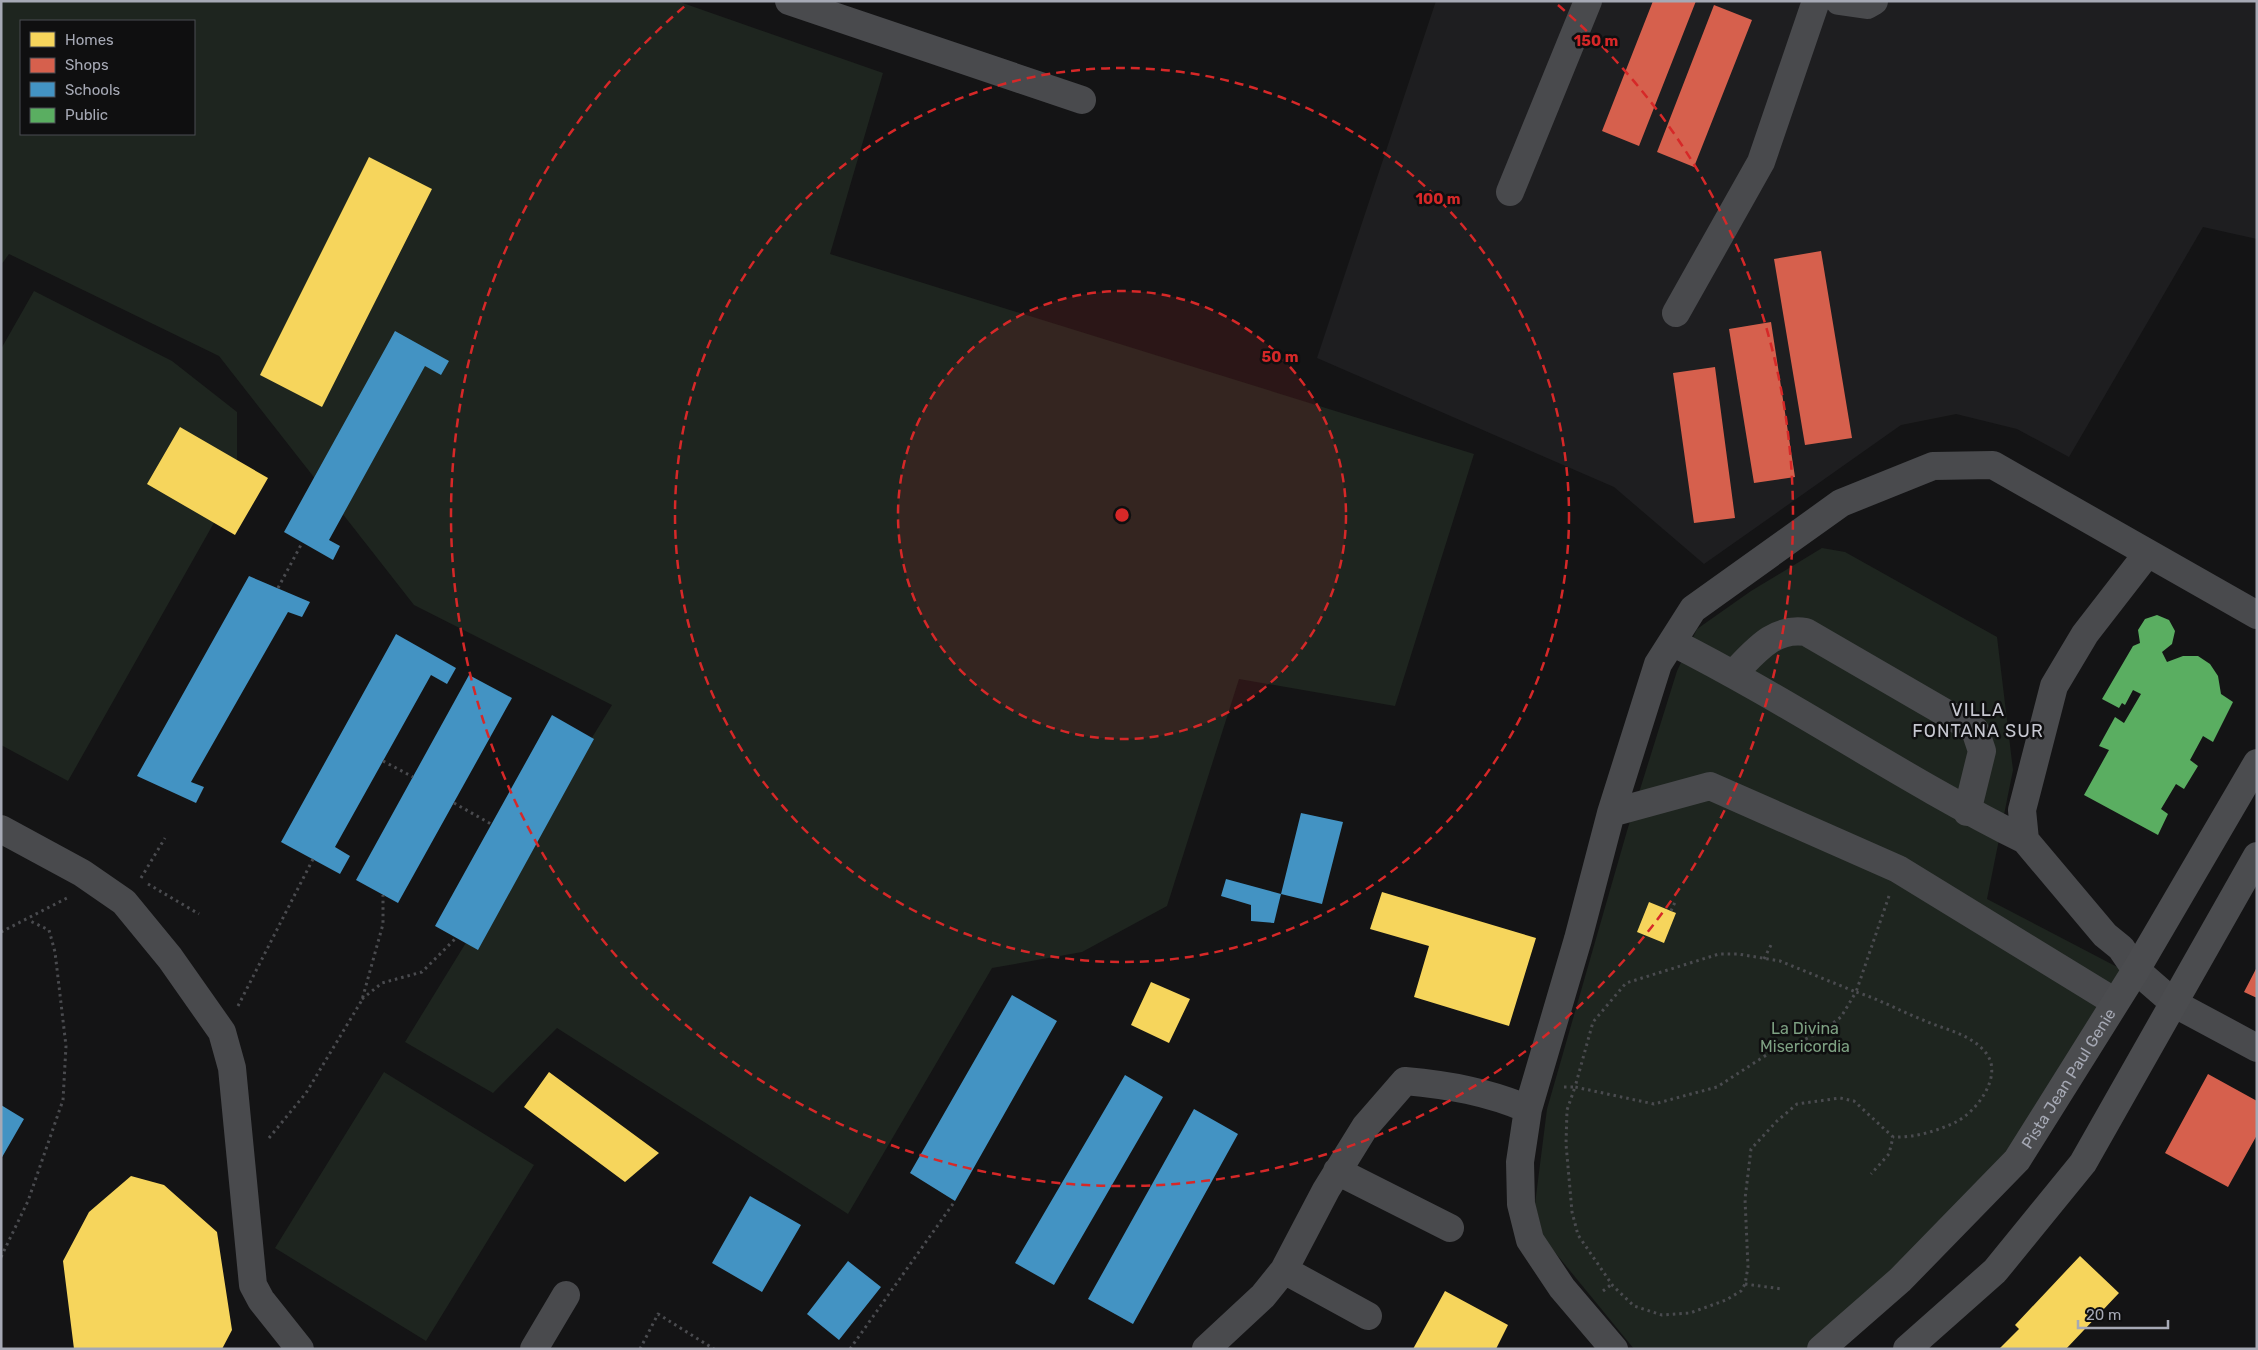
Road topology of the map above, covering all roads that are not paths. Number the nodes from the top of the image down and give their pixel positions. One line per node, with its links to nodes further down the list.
1 (789, 1): 6 (street)
2 (1588, 1): 7 (street)
3 (1816, 1): 8 (street)
4 (1839, 1): 5 (street)
5 (1874, 1)
6 (1082, 100)
7 (1510, 192)
8 (1676, 313)
9 (2147, 554): 10 (street); 11 (street); 17 (street)
10 (2257, 615)
11 (1672, 642): 12 (street); 15 (street)
12 (1734, 673): 14 (street); 14 (street)
13 (2257, 763): 19 (main road, Pista Jean Paul Genie)
14 (1967, 812): 17 (street)
15 (1611, 813): 20 (street); 23 (street)
16 (1, 829): 29 (street)
17 (2025, 840): 19 (street)
18 (2257, 856): 21 (main road)
19 (2136, 970): 20 (main road, Pista Jean Paul Genie); 21 (street)
20 (2115, 1002): 33 (main road, Pista Jean Paul Genie)
21 (2175, 1004): 22 (street); 34 (main road)
22 (2257, 1048)
23 (1528, 1109): 24 (street); 32 (street)
24 (1337, 1171): 25 (street); 26 (street)
25 (1450, 1228)
26 (1284, 1270): 28 (street); 31 (street)
27 (566, 1295): 30 (street)
28 (1368, 1316)
29 (300, 1349)
30 (534, 1349)
31 (1206, 1349)
32 (1614, 1349)
33 (1821, 1349)
34 (1907, 1349)

